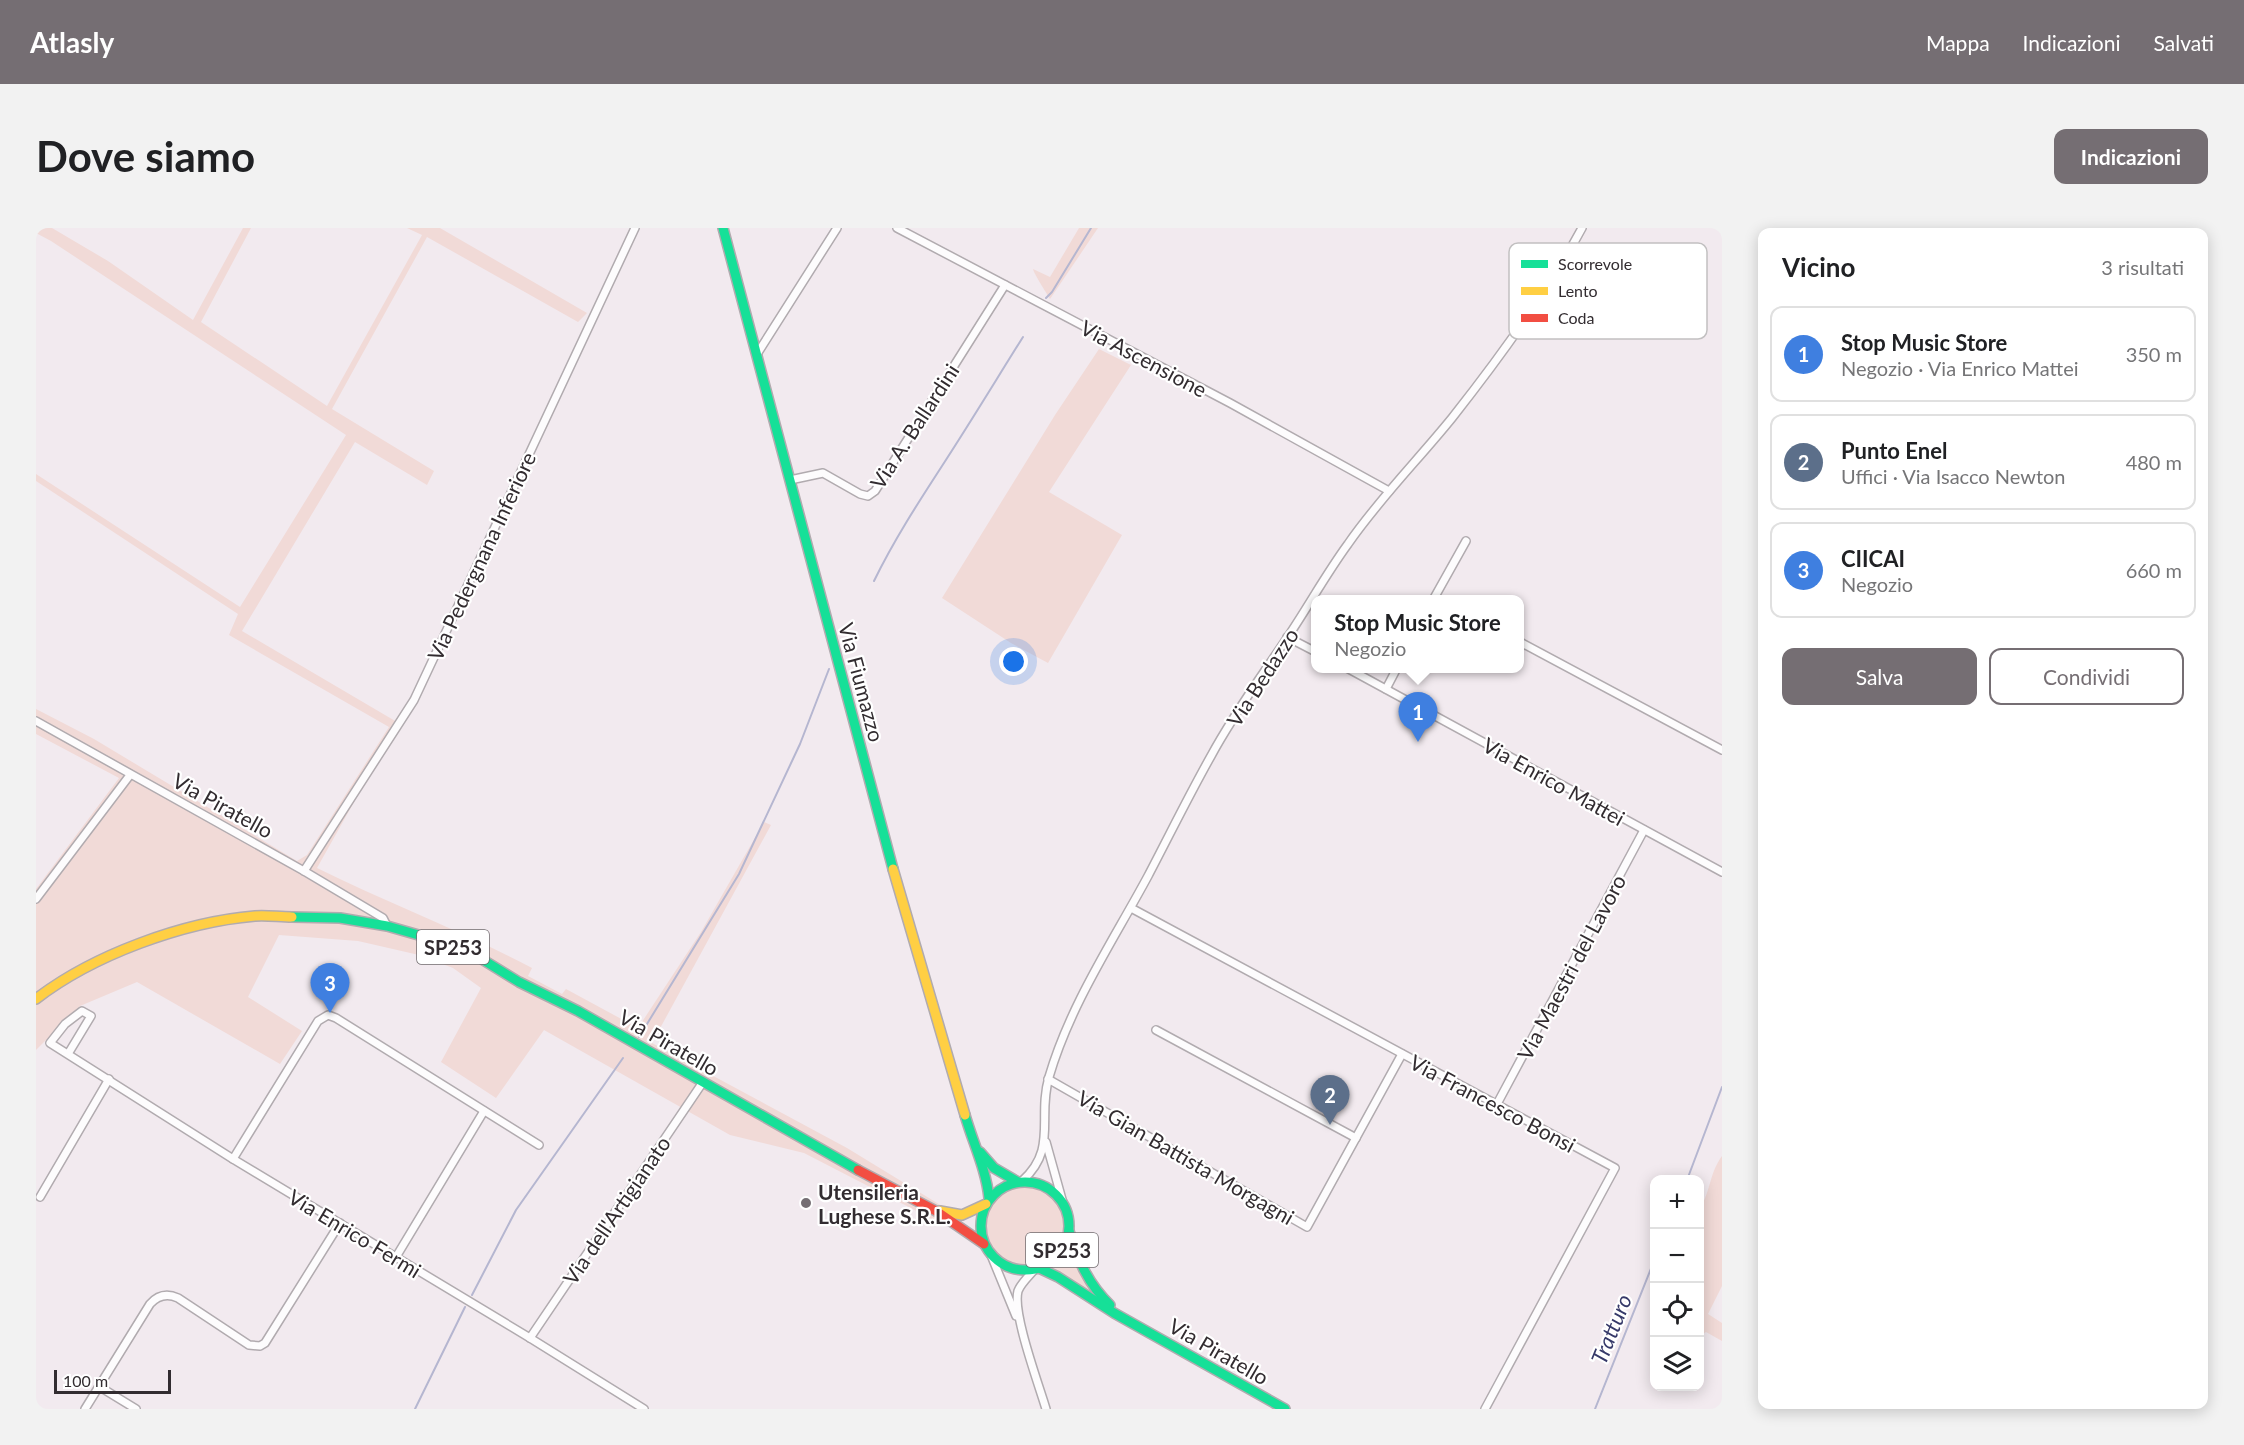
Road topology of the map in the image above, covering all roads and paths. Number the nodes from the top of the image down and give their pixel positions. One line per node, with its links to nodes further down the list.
1 (635, 228): 26 (street, Via Pedergnana Inferiore)
2 (723, 228): 9 (main road, Via Fiumazzo)
3 (837, 228): 9 (street)
4 (897, 228): 7 (street, Via Ascensione)
5 (1582, 228): 6 (street, Via Bedazzo)
6 (1574, 243)
7 (1005, 285): 10 (street, Via A. Ballardini); 11 (street, Via Ascensione)
8 (1510, 339): 11 (street, Via Bedazzo)
9 (757, 354): 10 (main road, Via Fiumazzo)
10 (790, 480): 42 (main road, Via Fiumazzo)
11 (1389, 491): 13 (street, Via Bedazzo)
12 (1466, 541): 14 (street)
13 (1314, 595)
14 (1438, 595)
15 (1311, 600): 16 (street, Via Bedazzo)
16 (1287, 637): 18 (street); 29 (street, Via Bedazzo)
17 (1524, 644): 23 (street)
18 (1311, 649)
19 (1355, 673): 21 (street, Via Enrico Mattei)
20 (1395, 673): 21 (street)
21 (1386, 689): 25 (street, Via Enrico Mattei)
22 (36, 721): 24 (street, Via Piratello)
23 (1722, 750)
24 (130, 775): 26 (street, Via Piratello); 28 (street)
25 (1644, 830): 27 (street, Via Enrico Mattei); 38 (street, Via Maestri del Lavoro)
26 (304, 871): 30 (street, Via Piratello)
27 (1722, 872)
28 (36, 899)
29 (1131, 908): 34 (street, Via Francesco Bonsi); 36 (street, Via Bedazzo)
30 (387, 926): 31 (main road, Via Piratello / SP253); 37 (main road, Via Piratello / SP253)
31 (36, 999)
32 (1156, 1029): 41 (street)
33 (68, 1054): 33 (street, Via Enrico Fermi); 35 (street, Via Enrico Fermi)
34 (1402, 1054): 38 (street, Via Francesco Bonsi); 41 (street, Via Gian Battista Morgagni)
35 (109, 1079): 44 (street, Via Enrico Fermi); 46 (street)
36 (1048, 1079): 40 (street, Via Bedazzo); 41 (street, Via Gian Battista Morgagni)
37 (703, 1082): 49 (main road, Via Piratello / SP253); 58 (street, Via dell'Artigianato)
38 (1497, 1104): 66 (street, Via Francesco Bonsi)
39 (484, 1111): 43 (street); 44 (street); 54 (street)
40 (1045, 1138): 45 (street, Via Bedazzo); 48 (street, Via Bedazzo)
41 (1356, 1138)
42 (973, 1143): 45 (main road, Via Fiumazzo); 47 (main road, Via Fiumazzo)
43 (539, 1145)
44 (233, 1159): 50 (street, Via Enrico Fermi)
45 (1020, 1181): 47 (main road, SP253); 48 (main road, SP253)
46 (40, 1197)
47 (987, 1201): 49 (main road, Via Piratello / SP253); 52 (main road, SP253)
48 (1063, 1203): 51 (main road, SP253)
49 (926, 1206): 52 (main road, Via Piratello / SP253)
50 (340, 1223): 54 (street, Via Enrico Fermi); 59 (street)
51 (1069, 1231): 55 (main road, SP253); 56 (main road, Via Piratello / SP253)
52 (984, 1244): 53 (main road, SP253)
53 (991, 1255): 55 (main road, SP253); 57 (street)
54 (396, 1257): 58 (street, Via Enrico Fermi)
55 (1037, 1268): 56 (main road, Via Piratello / SP253); 57 (street)
56 (1134, 1323): 60 (main road, Via Piratello / SP253)
57 (1024, 1334): 64 (street)
58 (530, 1338): 63 (street, Via Enrico Fermi)
59 (100, 1387): 61 (street); 62 (street)
60 (1267, 1405): 65 (main road, Via Piratello / SP253)
61 (85, 1409)
62 (136, 1409)
63 (644, 1409)
64 (1046, 1409)
65 (1285, 1409)
66 (1485, 1409)

